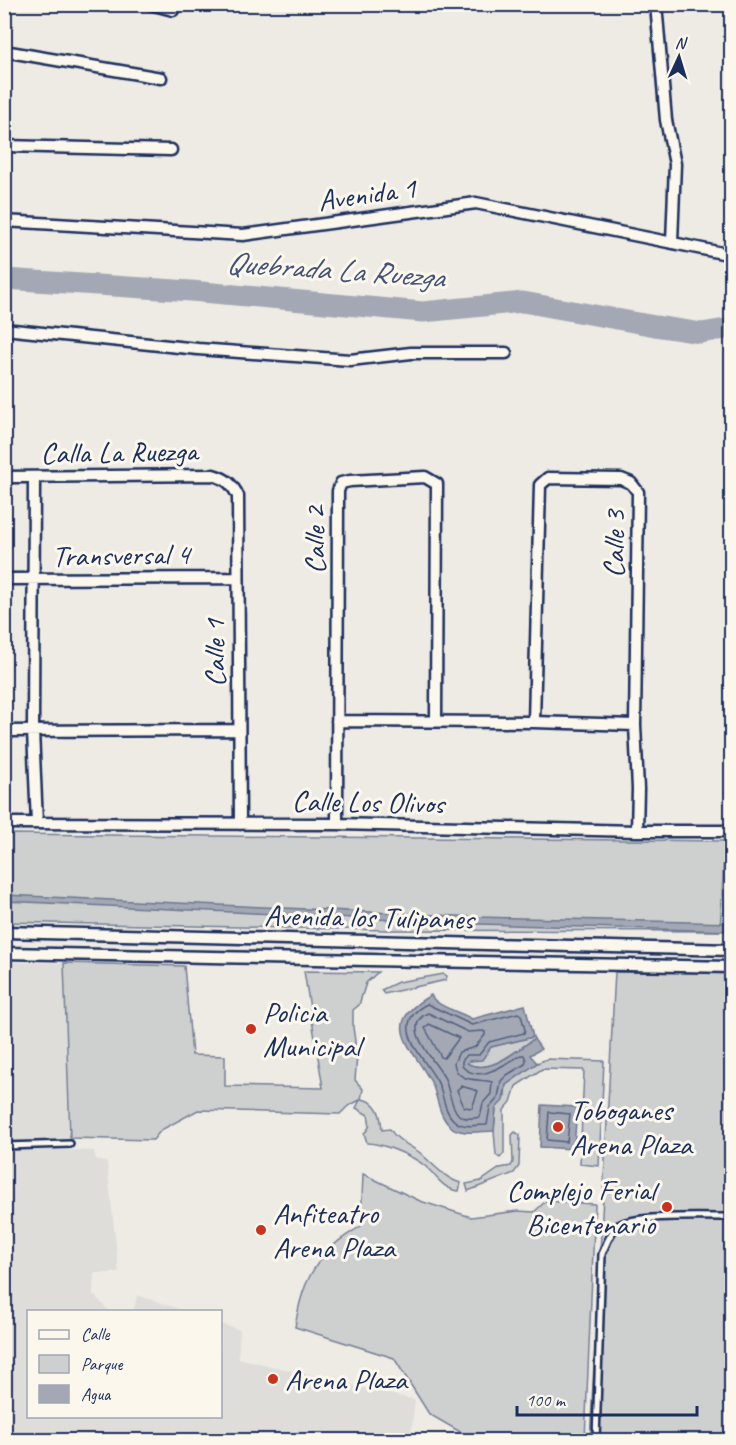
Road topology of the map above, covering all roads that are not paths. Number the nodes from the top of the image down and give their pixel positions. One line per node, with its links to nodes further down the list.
1 (150, 4): 3 (street)
2 (656, 4): 9 (street)
3 (173, 10)
4 (4, 51): 5 (street)
5 (161, 78)
6 (4, 146): 7 (street)
7 (171, 150)
8 (4, 221): 9 (street, Avenida 1)
9 (672, 242): 10 (street, Avenida 1)
10 (732, 255)
11 (4, 329): 12 (street)
12 (506, 353)
13 (4, 477): 14 (street, Calla La Ruezga)
14 (34, 477): 15 (street, Calla La Ruezga); 18 (street)
15 (232, 484): 16 (street, Calle 1)
16 (238, 578): 18 (street, Transversal 4); 23 (street, Calle 1)
17 (4, 579): 18 (street, Transversal 4)
18 (33, 580): 25 (street)
19 (337, 721): 20 (street); 20 (street, Calle 2); 29 (street, Calle 2)
20 (436, 721): 21 (street)
21 (534, 722): 22 (street); 22 (street, Calle 3)
22 (635, 725): 30 (street, Calle 3)
23 (238, 730): 25 (street); 28 (street, Calle 1)
24 (4, 731): 25 (street)
25 (33, 731): 27 (street)
26 (4, 824): 27 (street, Calle Los Olivos)
27 (37, 824): 28 (street, Calle Los Olivos)
28 (240, 824): 29 (street, Calle Los Olivos)
29 (337, 824): 30 (street, Calle Los Olivos)
30 (637, 831): 31 (street, Calle Los Olivos)
31 (732, 831)
32 (4, 932): 33 (street, Avenida los Tulipanes)
33 (274, 939): 34 (street, Avenida los Tulipanes); 36 (street)
34 (732, 950)
35 (4, 953): 36 (street, Avenida los Tulipanes)
36 (273, 959): 37 (street, Avenida los Tulipanes)
37 (732, 967)
38 (70, 1144): 39 (lane)
39 (4, 1146)
40 (732, 1216): 41 (lane)
41 (596, 1440)

